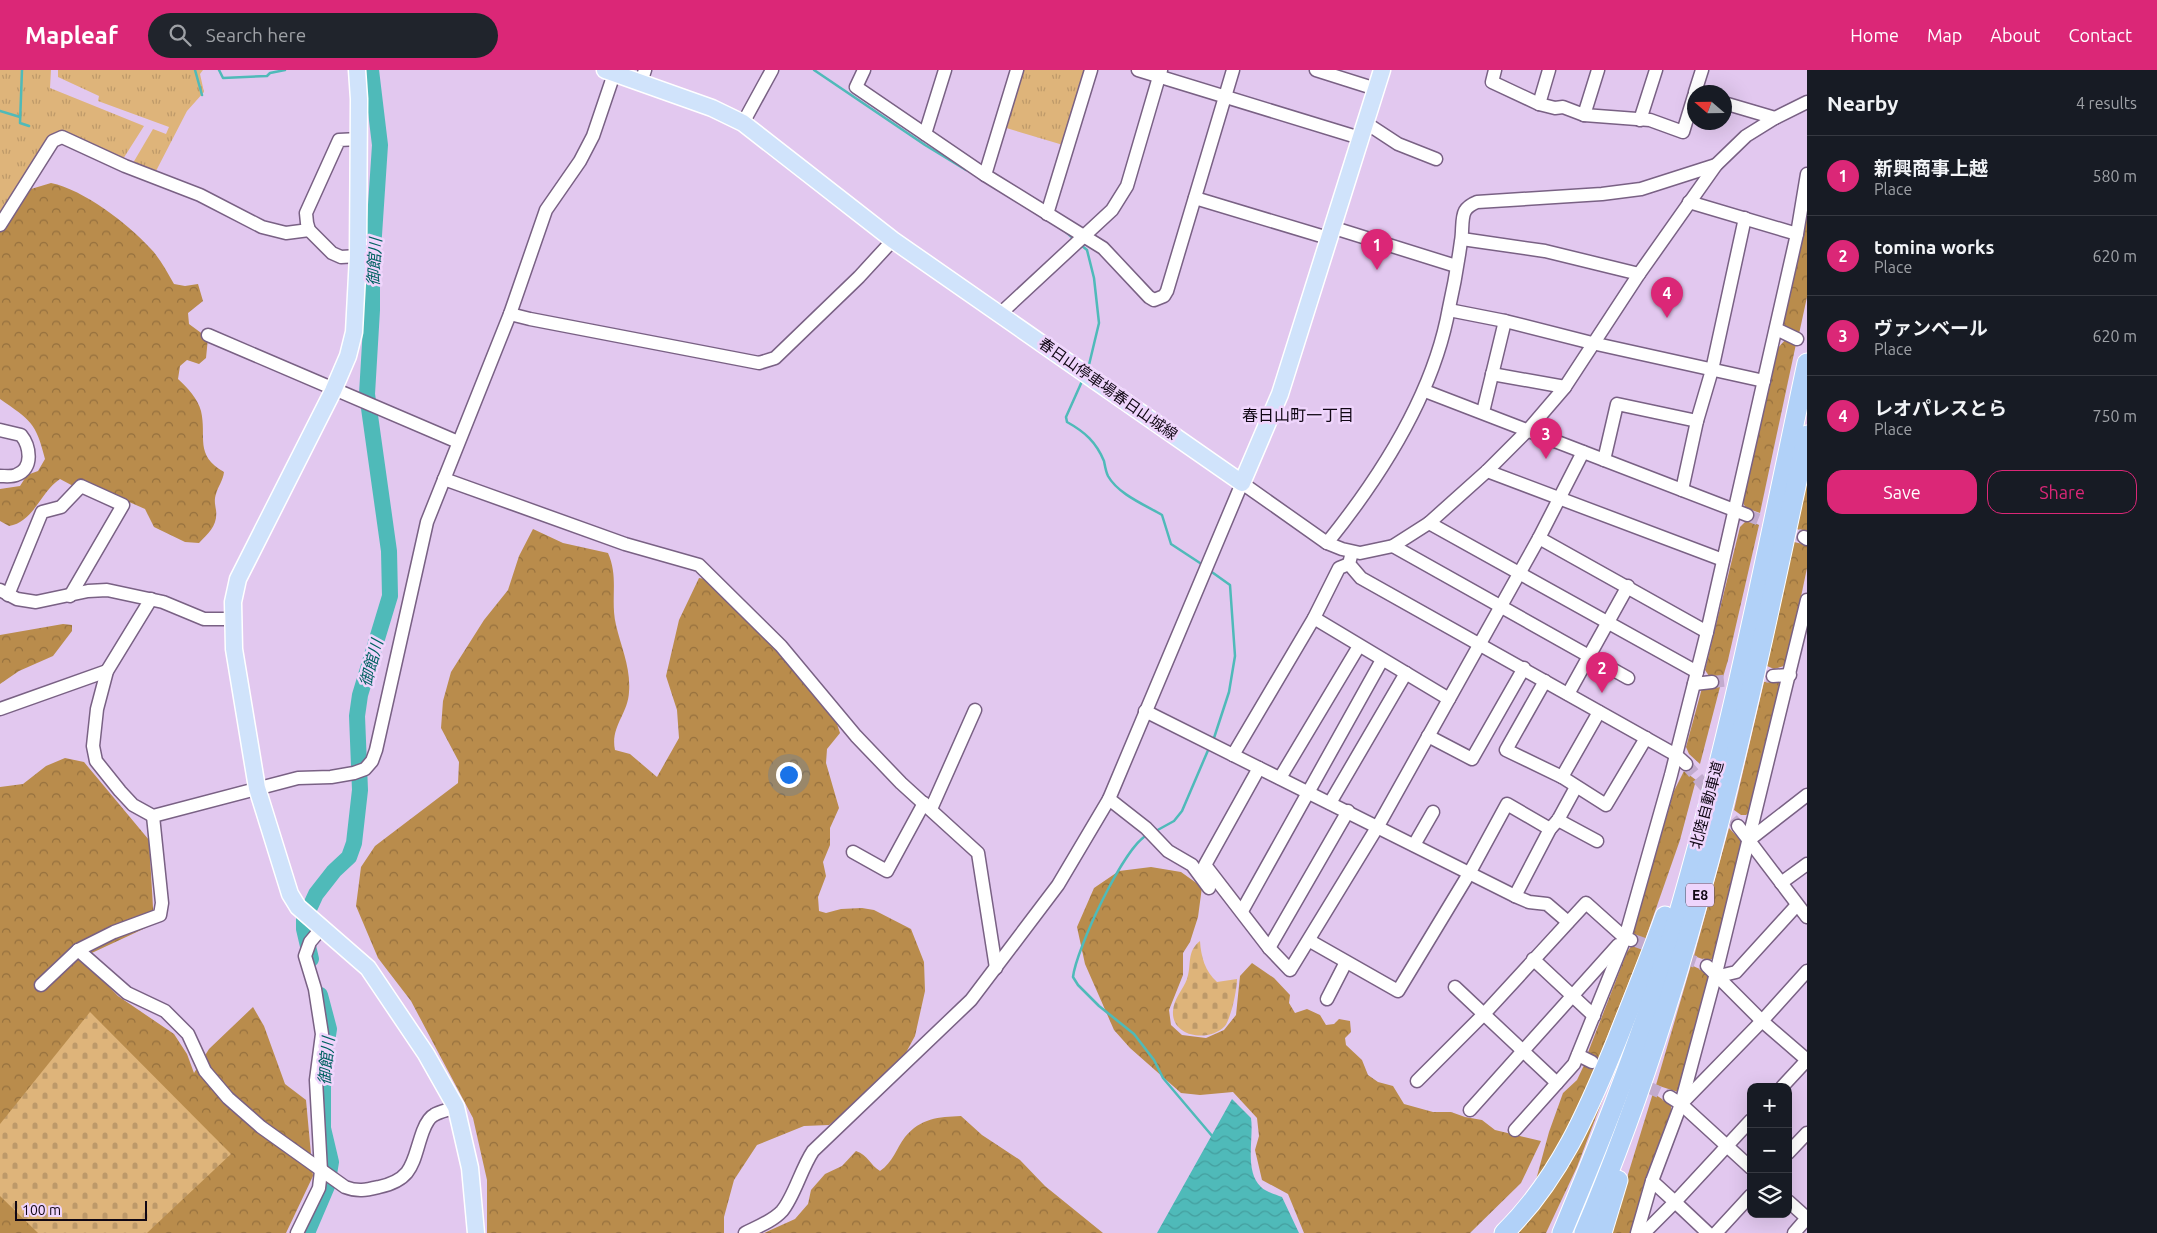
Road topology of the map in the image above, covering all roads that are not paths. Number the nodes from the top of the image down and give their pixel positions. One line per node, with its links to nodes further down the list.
1 (357, 70): 32 (main road)
2 (772, 70): 29 (street)
3 (864, 70): 31 (street)
4 (945, 70): 31 (street)
5 (1017, 70): 36 (street)
6 (1091, 70): 39 (street)
7 (1138, 70): 17 (street)
8 (1233, 70): 21 (street)
9 (1316, 70): 20 (street)
10 (1382, 70): 20 (main road)
11 (1495, 70): 23 (street)
12 (1549, 70): 23 (street)
13 (1598, 70): 25 (street)
14 (1656, 70): 28 (street)
15 (1702, 70): 19 (street)
16 (610, 72): 18 (main road, 春日山停車場春日山城線); 53 (street)
17 (1160, 73): 21 (street); 45 (street)
18 (643, 76): 29 (main road, 春日山停車場春日山城線)
19 (1698, 85)
20 (1376, 89): 30 (main road)
21 (1225, 96): 30 (street); 37 (street)
22 (1807, 102): 26 (street)
23 (1539, 104): 25 (street)
24 (1732, 105): 26 (street)
25 (1584, 115): 28 (street)
26 (1775, 118): 34 (street)
27 (1687, 119): 28 (street)
28 (1640, 120)
29 (743, 123): 47 (main road, 春日山停車場春日山城線)
30 (1363, 131): 33 (street); 43 (main road)
31 (925, 134): 36 (street)
32 (359, 139): 42 (street); 48 (main road)
33 (1436, 159)
34 (1716, 165): 38 (street); 46 (street)
35 (1807, 174): 44 (street)
36 (985, 175): 39 (street)
37 (1195, 198): 43 (street); 45 (street)
38 (1689, 202): 40 (street); 50 (street)
39 (1047, 214): 45 (street)
40 (1745, 218): 44 (street); 60 (street)
41 (0, 225): 42 (street)
42 (308, 230): 48 (street)
43 (1329, 233): 49 (street); 77 (main road)
44 (1797, 234): 55 (street)
45 (1084, 236): 52 (street)
46 (1462, 239): 49 (street); 50 (street)
47 (893, 240): 52 (main road, 春日山停車場春日山城線); 53 (street)
48 (358, 256): 64 (main road)
49 (1456, 266): 51 (street)
50 (1639, 274): 58 (street)
51 (1449, 310): 54 (street); 65 (street)
52 (1001, 313): 77 (main road, 春日山停車場春日山城線)
53 (510, 314): 71 (street)
54 (1505, 321): 58 (street); 61 (street)
55 (1776, 329): 57 (street); 62 (street)
56 (208, 335): 64 (street)
57 (1797, 339)
58 (1592, 343): 60 (street); 63 (street)
59 (1807, 363): 111 (highway, 北陸自動車道 / E8)
60 (1712, 370): 62 (street); 67 (street)
61 (1492, 374): 63 (street); 66 (street)
62 (1764, 381): 80 (street)
63 (1565, 387): 69 (street)
64 (333, 391): 71 (street); 95 (main road)
65 (1425, 391): 66 (street); 83 (street)
66 (1483, 412): 69 (street)
67 (1697, 421): 73 (street); 78 (street)
68 (0, 430): 75 (street)
69 (1528, 430): 72 (street); 74 (street)
70 (1807, 435): 162 (highway, 北陸自動車道 / E8)
71 (458, 442): 76 (street)
72 (1583, 452): 73 (street); 79 (street)
73 (1604, 460): 78 (street)
74 (1487, 471): 79 (street); 81 (street)
75 (0, 476)
76 (444, 479): 127 (street); 132 (street)
77 (1242, 484): 83 (street); 116 (street)
78 (1682, 490): 80 (street)
79 (1560, 499): 82 (street); 86 (street)
80 (1741, 513): 86 (street)
81 (1428, 523): 84 (street); 87 (street)
82 (1539, 538): 87 (street); 88 (street)
83 (1327, 543): 85 (street)
84 (1394, 546): 85 (street); 93 (street)
85 (1351, 558): 94 (street); 98 (street)
86 (1723, 560): 97 (street)
87 (1519, 572): 93 (street); 96 (street)
88 (1628, 586): 96 (street); 97 (street)
89 (4, 592): 90 (street); 90 (street)
90 (70, 596): 91 (street)
91 (151, 599): 95 (street); 103 (street)
92 (1807, 604): 105 (street)
93 (1500, 606): 98 (street); 100 (street)
94 (1314, 618): 99 (street); 120 (street)
95 (232, 619): 127 (main road)
96 (1608, 622): 100 (street); 108 (street)
97 (1707, 632): 108 (street)
98 (1479, 644): 102 (street); 113 (street)
99 (1359, 646): 101 (street); 124 (street)
100 (1589, 655): 107 (street); 112 (street)
101 (1382, 660): 104 (street); 128 (street)
102 (1524, 668): 109 (street); 118 (street)
103 (107, 671): 114 (street); 135 (street)
104 (1406, 673): 113 (street); 131 (street)
105 (1790, 675): 106 (street); 139 (street)
106 (1773, 676)
107 (1628, 678)
108 (1696, 678): 110 (street); 121 (street)
109 (1545, 681): 112 (street); 125 (street)
110 (1712, 682)
111 (1735, 691): 196 (highway); 197 (highway, 北陸自動車道 / E8)
112 (1568, 694): 117 (street)
113 (1449, 699): 118 (street)
114 (0, 709)
115 (975, 710): 132 (street)
116 (1145, 711): 120 (street); 130 (street)
117 (1599, 712): 119 (street); 125 (street)
118 (1428, 736): 137 (street)
119 (1646, 738): 121 (street); 126 (street)
120 (1234, 755): 123 (street)
121 (1676, 755): 122 (street); 153 (street)
122 (1686, 764)
123 (1259, 768): 124 (street); 149 (street)
124 (1280, 778): 128 (street)
125 (1562, 778): 126 (street)
126 (1576, 787): 136 (street)
127 (257, 788): 135 (street); 152 (main road)
128 (1306, 791): 131 (street); 149 (street)
129 (1807, 795): 139 (street)
130 (1109, 799): 146 (street); 160 (street)
131 (1330, 804): 133 (street)
132 (927, 806): 142 (street); 160 (street)
133 (1348, 812): 137 (street); 155 (street)
134 (1433, 812): 141 (street)
135 (153, 816): 156 (street)
136 (1554, 825): 140 (street); 144 (street); 147 (street)
137 (1378, 826): 141 (street); 154 (street)
138 (1738, 826): 139 (street)
139 (1749, 840): 145 (street); 163 (street)
140 (1597, 841)
141 (1414, 845): 144 (street)
142 (853, 852)
143 (1807, 864): 145 (street)
144 (1470, 872): 147 (street); 158 (street)
145 (1781, 883): 148 (street)
146 (1208, 888)
147 (1515, 896): 151 (street)
148 (1797, 905): 150 (street); 163 (street)
149 (1242, 910): 155 (street)
150 (1807, 917)
151 (1568, 922): 153 (street); 157 (street)
152 (321, 929): 179 (main road); 187 (street)
153 (1629, 939): 166 (street); 169 (street)
154 (1310, 941): 155 (street); 158 (street)
155 (1269, 948)
156 (78, 950): 164 (street); 187 (street)
157 (1533, 959): 166 (street); 168 (street)
158 (1346, 962): 167 (street)
159 (1707, 966): 163 (street)
160 (996, 968): 195 (street)
161 (1807, 971): 170 (street)
162 (1677, 974): 198 (highway, 北陸自動車道 / E8); 199 (highway)
163 (1715, 977): 170 (street); 178 (street)
164 (41, 985)
165 (1455, 987): 168 (street)
166 (1573, 996): 169 (street); 171 (street)
167 (1328, 999)
168 (1484, 1014): 171 (street); 175 (street)
169 (1594, 1016): 172 (street)
170 (1762, 1021): 173 (street); 178 (street)
171 (1523, 1051): 176 (street); 180 (street)
172 (1578, 1055): 174 (street); 176 (street)
173 (1807, 1060): 177 (street)
174 (1592, 1062)
175 (1417, 1082)
176 (1558, 1083): 182 (street)
177 (1786, 1083)
178 (1676, 1100): 184 (street); 188 (street)
179 (456, 1107): 187 (street); 194 (main road)
180 (1470, 1110)
181 (1747, 1124): 184 (street)
182 (1514, 1130)
183 (1807, 1132): 185 (street)
184 (1727, 1145): 186 (street); 190 (street)
185 (1792, 1149)
186 (1747, 1164)
187 (321, 1171): 193 (street)
188 (1652, 1182): 190 (street); 200 (street)
189 (1747, 1198): 203 (street)
190 (1675, 1202): 201 (street); 202 (street)
191 (1792, 1205): 192 (street)
192 (1807, 1218): 204 (street)
193 (297, 1233)
194 (476, 1233)
195 (745, 1233)
196 (1504, 1233)
197 (1562, 1233)
198 (1584, 1233)
199 (1602, 1233)
200 (1637, 1233)
201 (1644, 1233)
202 (1708, 1233)
203 (1716, 1233)
204 (1794, 1233)

